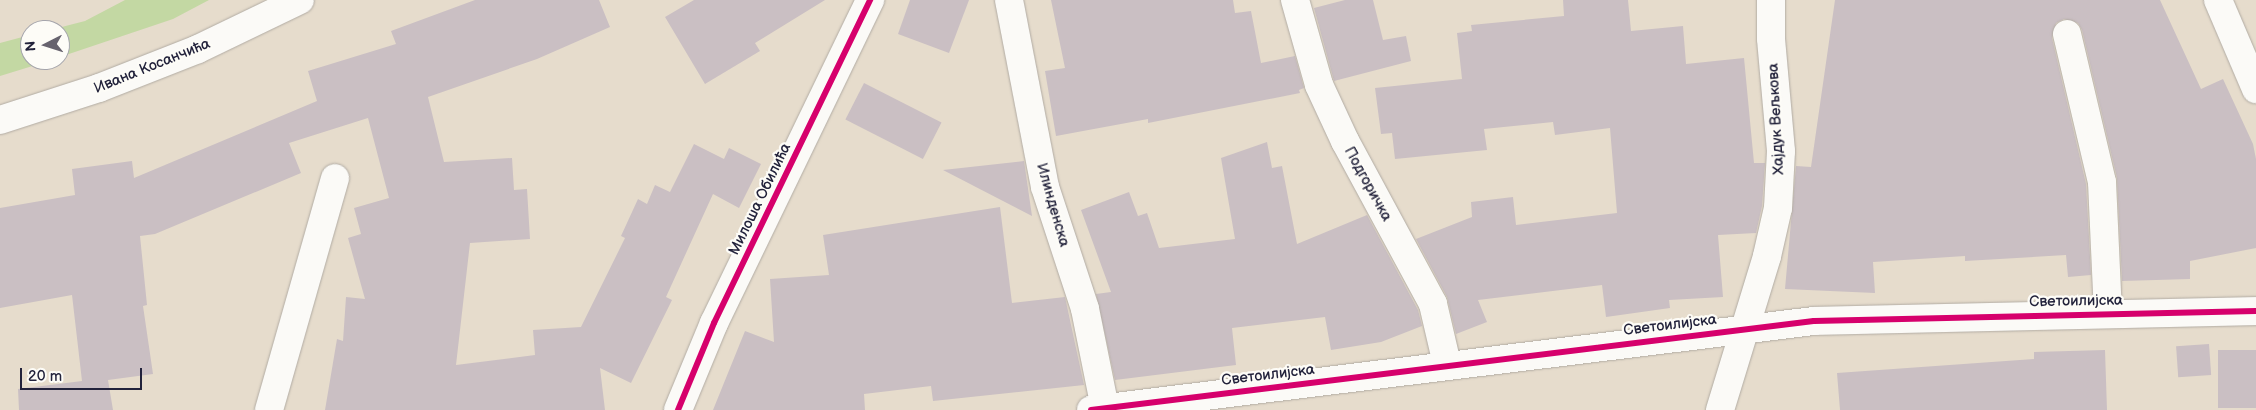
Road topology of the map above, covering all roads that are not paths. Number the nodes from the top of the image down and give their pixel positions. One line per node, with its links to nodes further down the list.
1 (300, 0): 9 (street, Ивана Косанчића)
2 (870, 0): 17 (street, Милоша Обилића)
3 (1009, 0): 15 (street, Илинденска)
4 (1295, 0): 14 (street, Подгоричка)
5 (1771, 0): 13 (street, Хајдук Вељкова)
6 (2218, 0): 8 (street)
7 (2067, 34): 12 (street, Светоилијска)
8 (2256, 89)
9 (0, 120)
10 (335, 178): 16 (street)
11 (2256, 311): 12 (street, Светоилијска)
12 (2108, 313): 13 (street, Светоилијска)
13 (1745, 329): 14 (street, Светоилијска); 18 (street, Хајдук Вељкова)
14 (1447, 364): 15 (street, Светоилијска)
15 (1110, 408)
16 (269, 410)
17 (678, 410)
18 (1720, 410)

